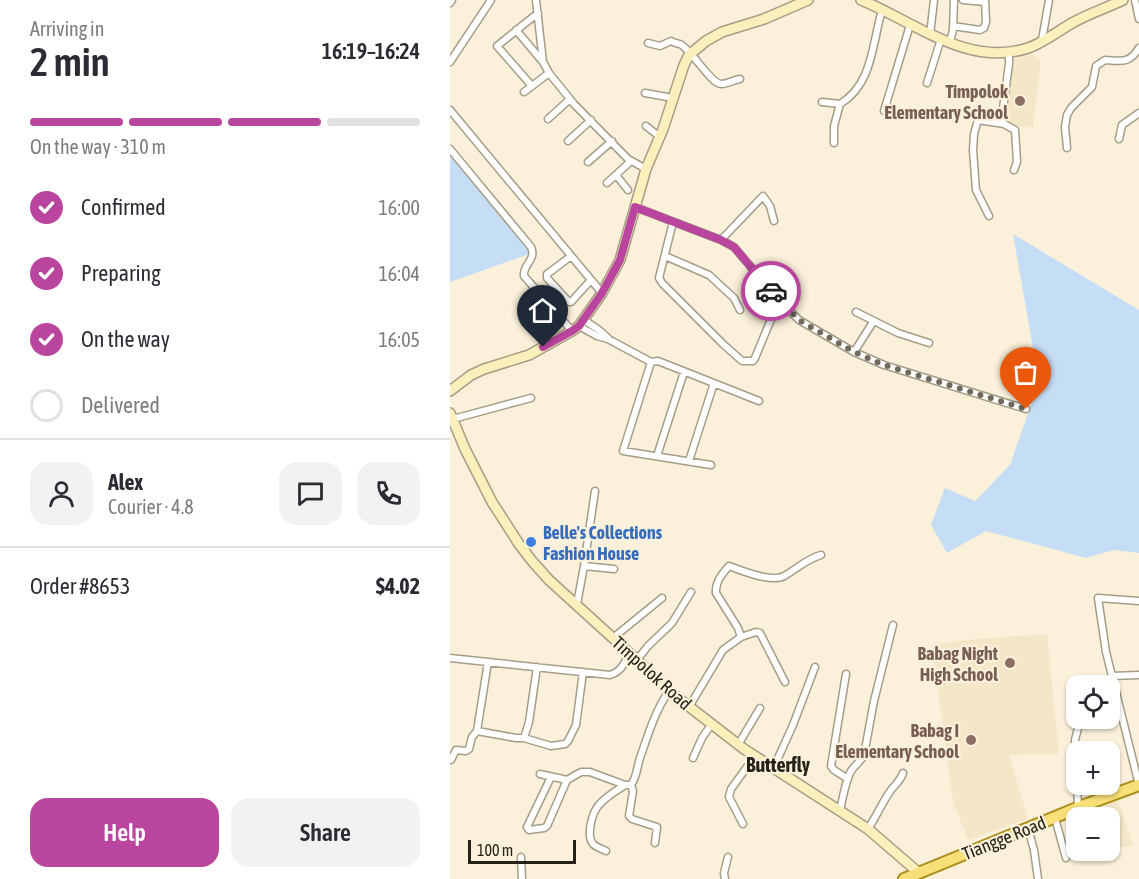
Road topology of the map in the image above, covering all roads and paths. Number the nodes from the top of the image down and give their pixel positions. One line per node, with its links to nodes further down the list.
1 (491, 0): 27 (street)
2 (536, 0): 13 (street)
3 (808, 0): 26 (street)
4 (861, 0): 12 (street)
5 (934, 0): 18 (street)
6 (954, 0): 16 (street)
7 (963, 0): 11 (street)
8 (1049, 0): 20 (street)
9 (1122, 0): 20 (street)
10 (1135, 0): 14 (street)
11 (985, 1): 16 (street)
12 (882, 10): 15 (street); 38 (street)
13 (538, 13): 17 (street); 28 (street)
14 (1139, 19)
15 (910, 25): 18 (street); 40 (street)
16 (953, 26): 19 (street)
17 (516, 30): 22 (street); 28 (street)
18 (930, 35): 19 (street)
19 (946, 40): 25 (street); 31 (street)
20 (1042, 40): 25 (street)
21 (648, 43): 26 (street)
22 (496, 46): 24 (street); 32 (street)
23 (1139, 48): 51 (street)
24 (490, 51)
25 (1009, 53): 44 (street)
26 (690, 54): 30 (street); 35 (street)
27 (450, 62)
28 (543, 62): 29 (street)
29 (549, 73): 32 (street); 36 (street)
30 (740, 79)
31 (927, 82)
32 (532, 86): 33 (street)
33 (524, 92)
34 (645, 93): 35 (street)
35 (674, 98): 46 (street)
36 (570, 99): 42 (street); 43 (street)
37 (822, 102): 38 (street)
38 (840, 104): 50 (street)
39 (450, 110): 65 (street)
40 (884, 111)
41 (1139, 113): 47 (street)
42 (548, 119)
43 (591, 120): 48 (street); 49 (street)
44 (1001, 123): 56 (street); 61 (street)
45 (646, 126): 46 (street)
46 (660, 137): 55 (street)
47 (1119, 139)
48 (568, 141)
49 (612, 141): 53 (street); 54 (street)
50 (834, 144)
51 (1067, 148)
52 (450, 149): 73 (street)
53 (631, 161): 55 (street); 57 (street)
54 (588, 162)
55 (646, 169): 60 (street)
56 (1014, 170)
57 (615, 175): 58 (street); 59 (street)
58 (607, 183)
59 (628, 190)
60 (635, 207): 63 (street); 68 (street)
61 (989, 216)
62 (774, 221): 64 (street)
63 (673, 222): 64 (street); 66 (street)
64 (721, 240): 69 (street)
65 (571, 256): 67 (street); 67 (street)
66 (665, 256): 69 (street); 70 (street)
67 (591, 280): 68 (street)
68 (602, 293): 73 (street)
69 (779, 300): 75 (street)
70 (740, 310)
71 (856, 312): 72 (street)
72 (873, 322): 74 (street); 75 (street)
73 (578, 326): 76 (street); 79 (street)
74 (929, 343)
75 (854, 352): 82 (street)
76 (651, 362): 77 (street); 84 (street)
77 (684, 372): 78 (street); 84 (street)
78 (714, 383): 81 (street); 85 (street)
79 (450, 391)
80 (531, 398): 83 (street)
81 (759, 401)
82 (1026, 409)
83 (451, 416): 94 (street, Timpolok Road)
84 (657, 456): 85 (street)
85 (689, 461): 86 (street)
86 (711, 465)
87 (595, 491): 89 (street)
88 (821, 555): 96 (street)
89 (584, 566): 90 (street); 94 (street)
90 (614, 569)
91 (691, 592): 100 (street)
92 (662, 598): 97 (street)
93 (1139, 600): 106 (street)
94 (576, 604): 97 (street, Timpolok Road)
95 (893, 624): 127 (street)
96 (741, 637): 109 (street); 111 (street)
97 (613, 638): 98 (street, Timpolok Road)
98 (628, 653): 100 (street, Timpolok Road); 104 (street)
99 (450, 658): 101 (street)
100 (637, 660): 110 (street, Timpolok Road)
101 (488, 662): 102 (street); 116 (street)
102 (537, 667): 104 (street); 117 (street)
103 (815, 668): 122 (street)
104 (584, 672): 117 (street)
105 (846, 674): 127 (street)
106 (1112, 675)
107 (1139, 675): 108 (street)
108 (1120, 676)
109 (785, 682)
110 (669, 691): 111 (street, Timpolok Road); 129 (street)
111 (689, 707): 114 (street, Timpolok Road)
112 (760, 708): 118 (street)
113 (1120, 708): 130 (street)
114 (711, 725): 118 (street, Timpolok Road); 120 (street)
115 (1078, 729): 131 (street)
116 (477, 731): 117 (street); 121 (street)
117 (524, 738)
118 (738, 745): 119 (street, Timpolok Road)
119 (755, 756): 122 (street, Timpolok Road); 136 (street)
120 (693, 758)
121 (451, 760): 123 (street)
122 (774, 767): 133 (street, Timpolok Road)
123 (450, 770)
124 (903, 773): 138 (street)
125 (540, 774): 126 (street)
126 (551, 777): 128 (street); 128 (street)
127 (848, 779): 133 (street)
128 (567, 780): 129 (street)
129 (628, 785): 139 (street); 140 (street)
130 (1139, 785): 132 (main road, Tiangge Road)
131 (1078, 807)
132 (1083, 807)
133 (840, 810): 138 (street, Timpolok Road)
134 (1066, 814): 135 (main road, Tiangge Road)
135 (1055, 818): 137 (main road, Tiangge Road); 143 (street)
136 (743, 824)
137 (1028, 828): 144 (main road, Tiangge Road); 148 (street)
138 (868, 829): 144 (street, Timpolok Road)
139 (655, 843)
140 (606, 851)
141 (521, 857): 145 (street)
142 (728, 857): 146 (street)
143 (1066, 858)
144 (919, 873): 147 (main road, Tiangge Road)
145 (522, 879)
146 (725, 879)
147 (904, 879)
148 (1038, 879)

